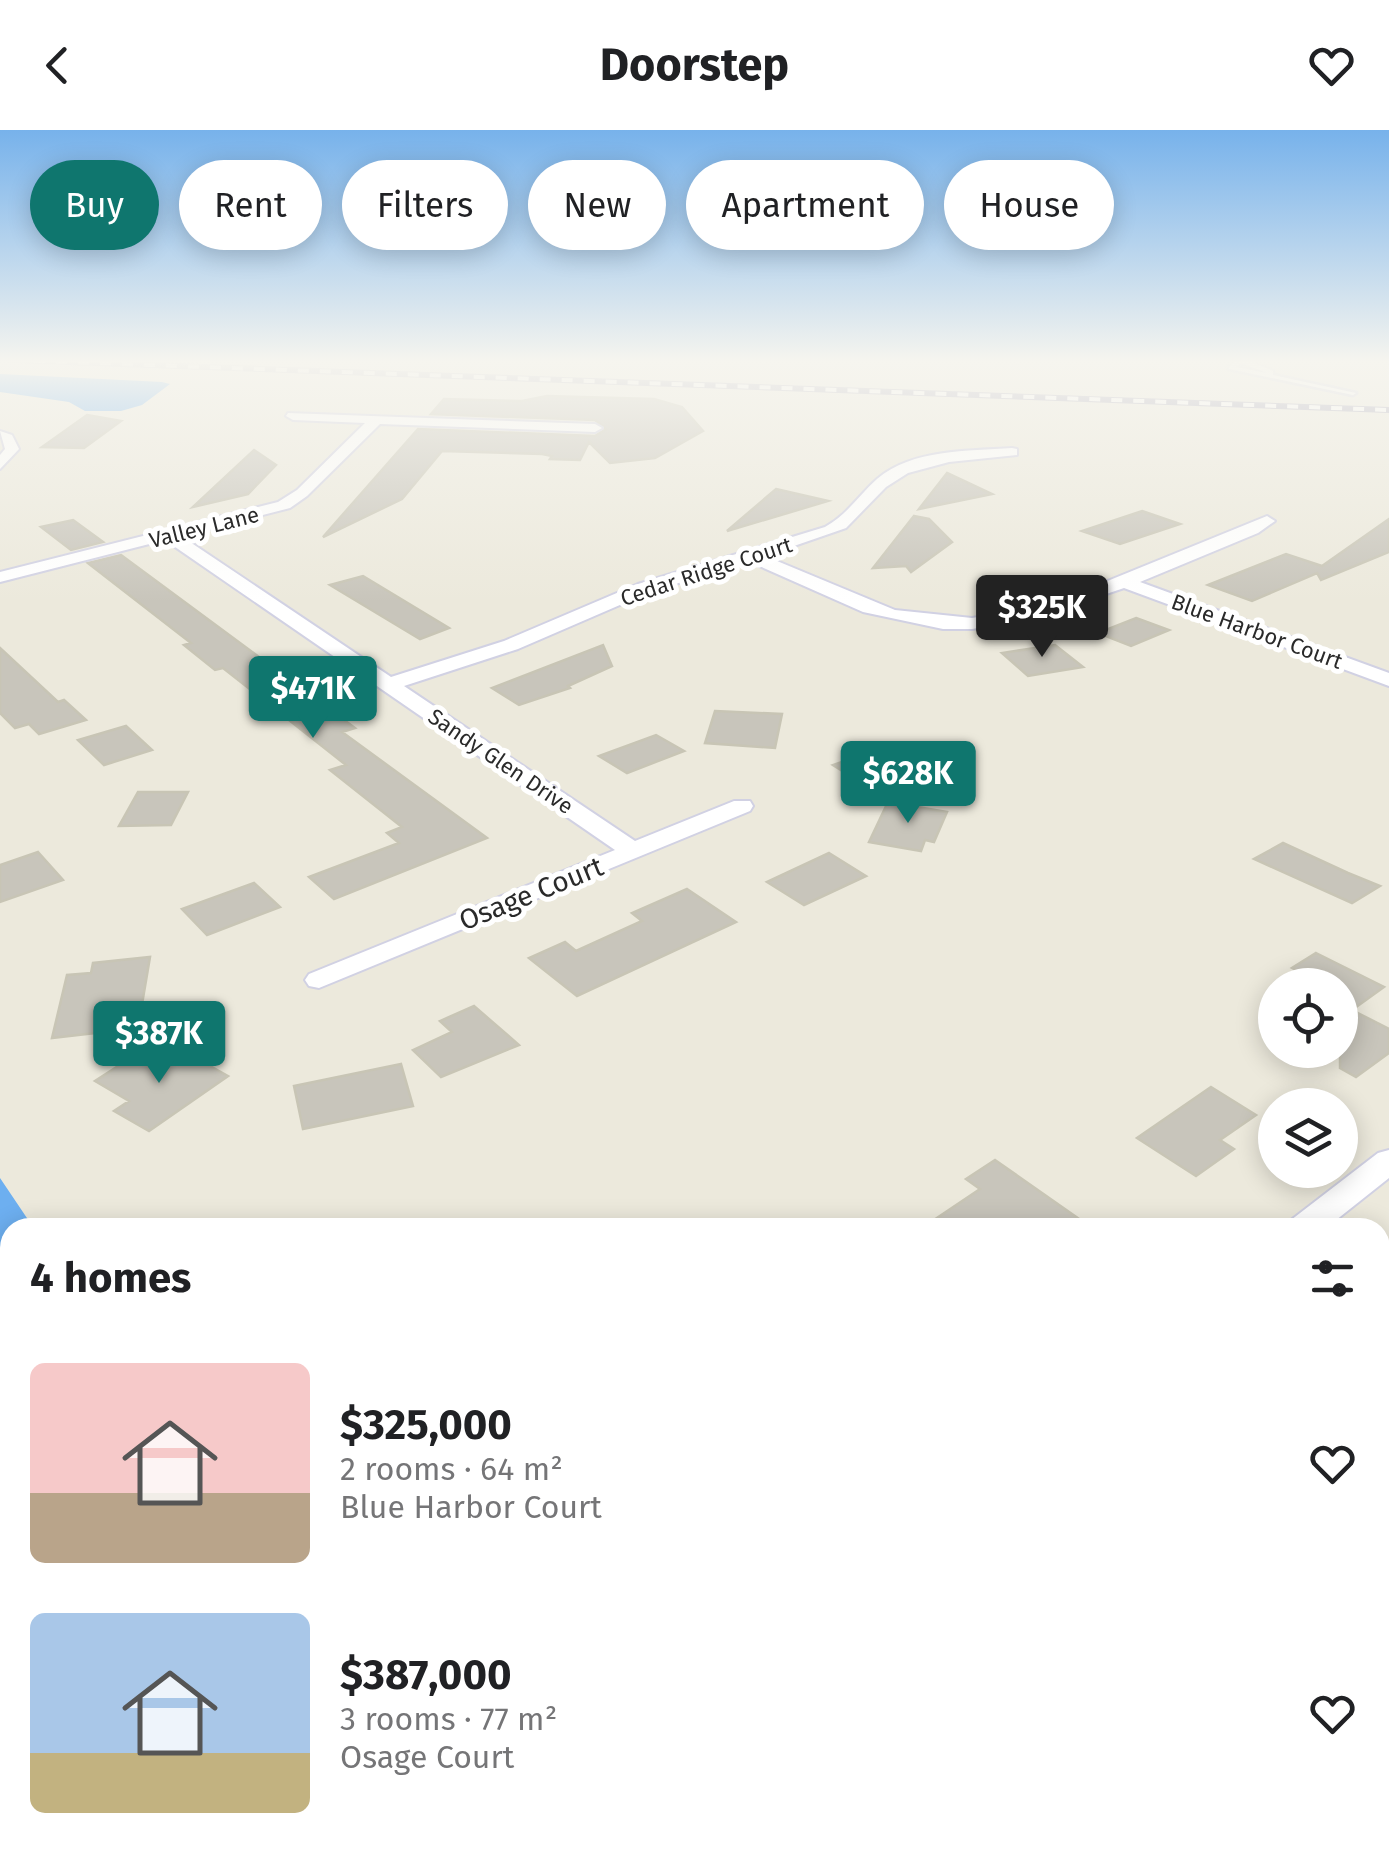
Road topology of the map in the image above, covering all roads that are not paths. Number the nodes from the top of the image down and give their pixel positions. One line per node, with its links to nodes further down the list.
1 (8, 441): 4 (street)
2 (354, 441): 6 (street, Valley Lane)
3 (1012, 452): 7 (street, Cedar Ridge Court)
4 (0, 465)
5 (1267, 522): 9 (street, Blue Harbor Court)
6 (170, 536): 8 (street, Valley Lane); 11 (street, Sandy Glen Drive)
7 (749, 555): 9 (street, Blue Harbor Court); 11 (street, Cedar Ridge Court)
8 (0, 577)
9 (1125, 582): 10 (street, Blue Harbor Court)
10 (1389, 680)
11 (388, 685): 13 (street, Sandy Glen Drive)
12 (742, 806): 13 (street, Osage Court)
13 (633, 851): 14 (street, Osage Court)
14 (319, 980)
15 (1389, 1161): 16 (street)
16 (1317, 1218)

